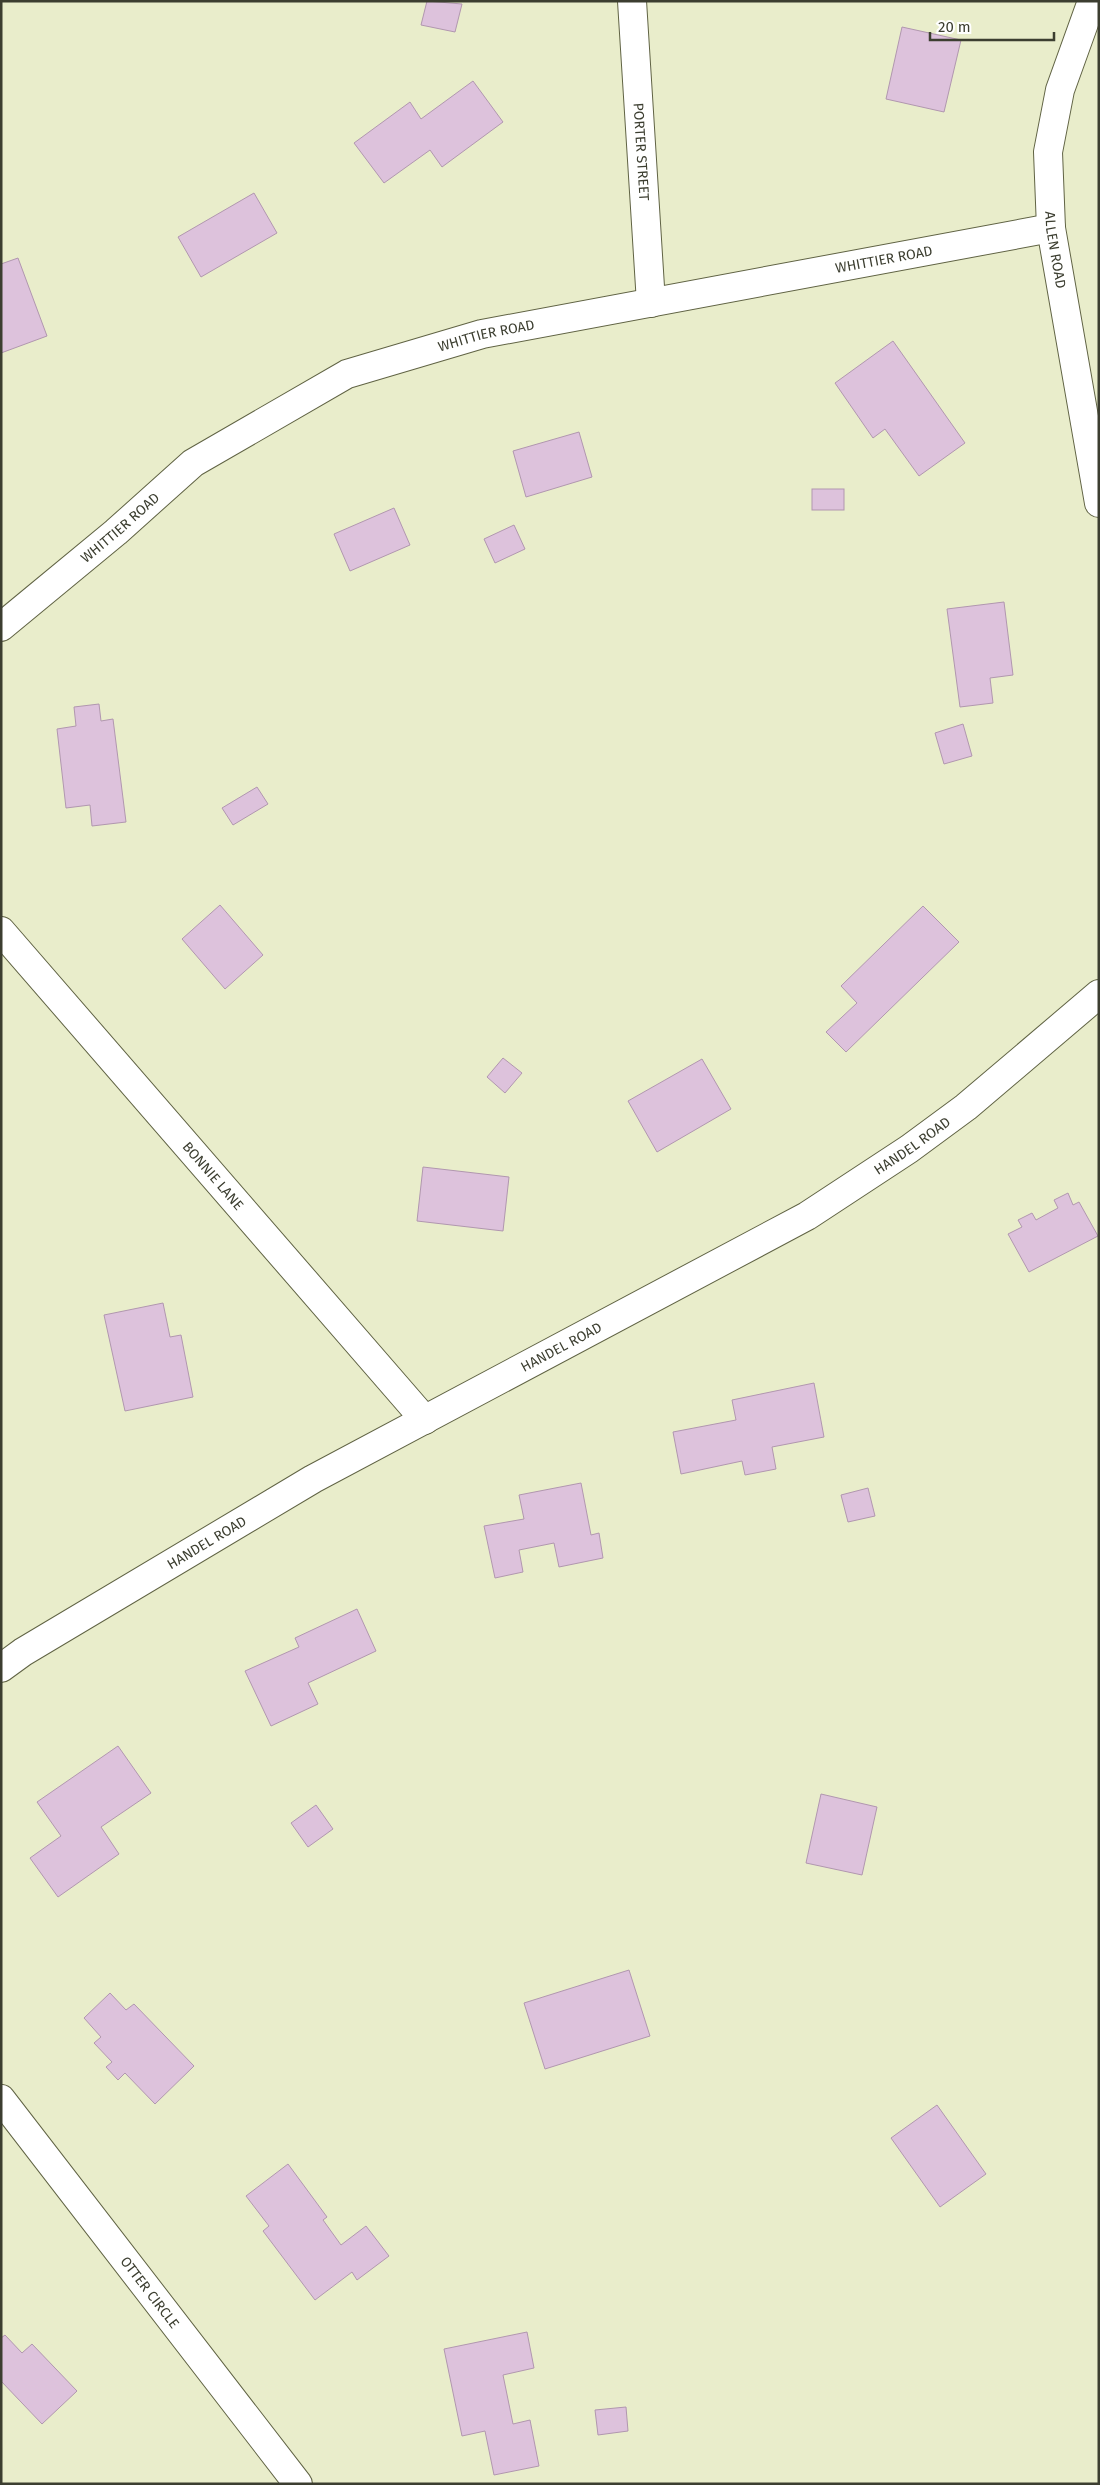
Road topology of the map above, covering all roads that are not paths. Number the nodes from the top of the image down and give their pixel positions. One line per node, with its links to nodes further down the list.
1 (632, 1): 4 (street, PORTER STREET)
2 (1092, 1): 3 (street, ALLEN ROAD)
3 (1051, 228): 4 (street, WHITTIER ROAD); 5 (street, ALLEN ROAD)
4 (651, 303): 6 (street, WHITTIER ROAD)
5 (1099, 503)
6 (1, 627)
7 (1, 932): 9 (street, BONNIE LANE)
8 (1099, 994): 9 (street, HANDEL ROAD)
9 (425, 1420): 10 (street, HANDEL ROAD)
10 (1, 1668)
11 (1, 2099): 12 (street, OTTER CIRCLE)
12 (298, 2484)

